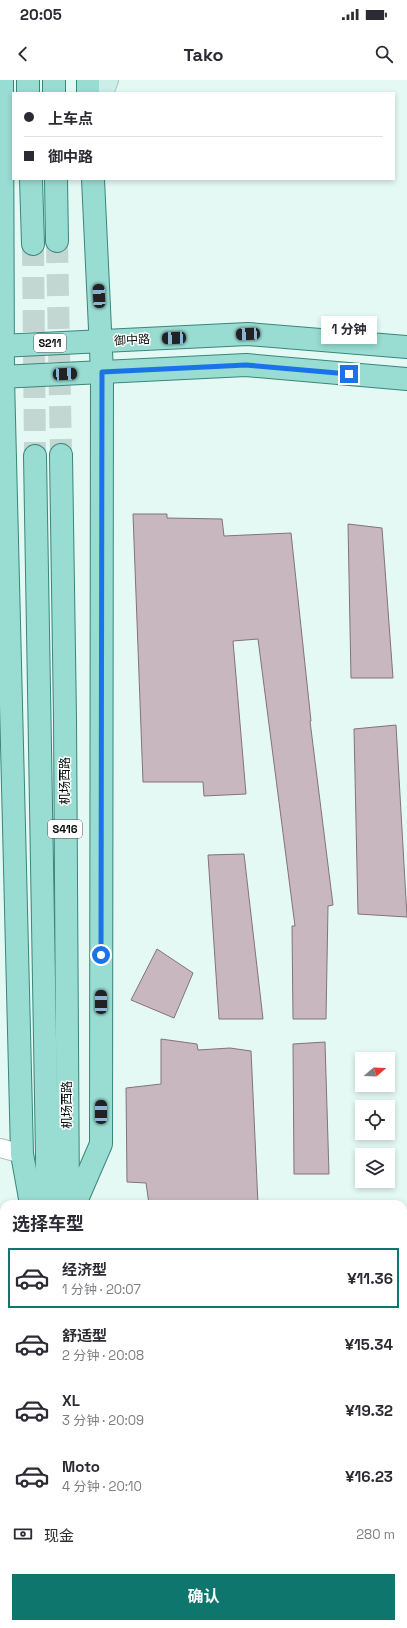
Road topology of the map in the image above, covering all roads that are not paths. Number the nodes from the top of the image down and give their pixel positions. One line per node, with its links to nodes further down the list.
1 (2, 80): 10 (main road)
2 (28, 80): 6 (main road)
3 (54, 80): 7 (main road)
4 (88, 80): 8 (main road)
5 (107, 80): 9 (street)
6 (28, 92)
7 (54, 92)
8 (88, 92)
9 (102, 92)
10 (1, 118): 17 (main road)
11 (31, 180): 15 (main road)
12 (56, 180): 14 (main road)
13 (93, 180): 16 (main road)
14 (57, 241)
15 (33, 244)
16 (101, 341): 17 (main road, 御中路 / S211); 18 (main road, 御中路 / S211); 19 (main road)
17 (2, 346): 20 (main road)
18 (407, 347)
19 (102, 372): 20 (main road); 21 (main road); 29 (main road)
20 (2, 377): 25 (main road)
21 (407, 379)
22 (61, 455): 28 (main road, 机场西路 / S416)
23 (35, 456): 27 (main road, S416)
24 (0, 1148): 25 (street)
25 (22, 1154): 26 (main road)
26 (29, 1200)
27 (46, 1200)
28 (68, 1200)
29 (78, 1200)

